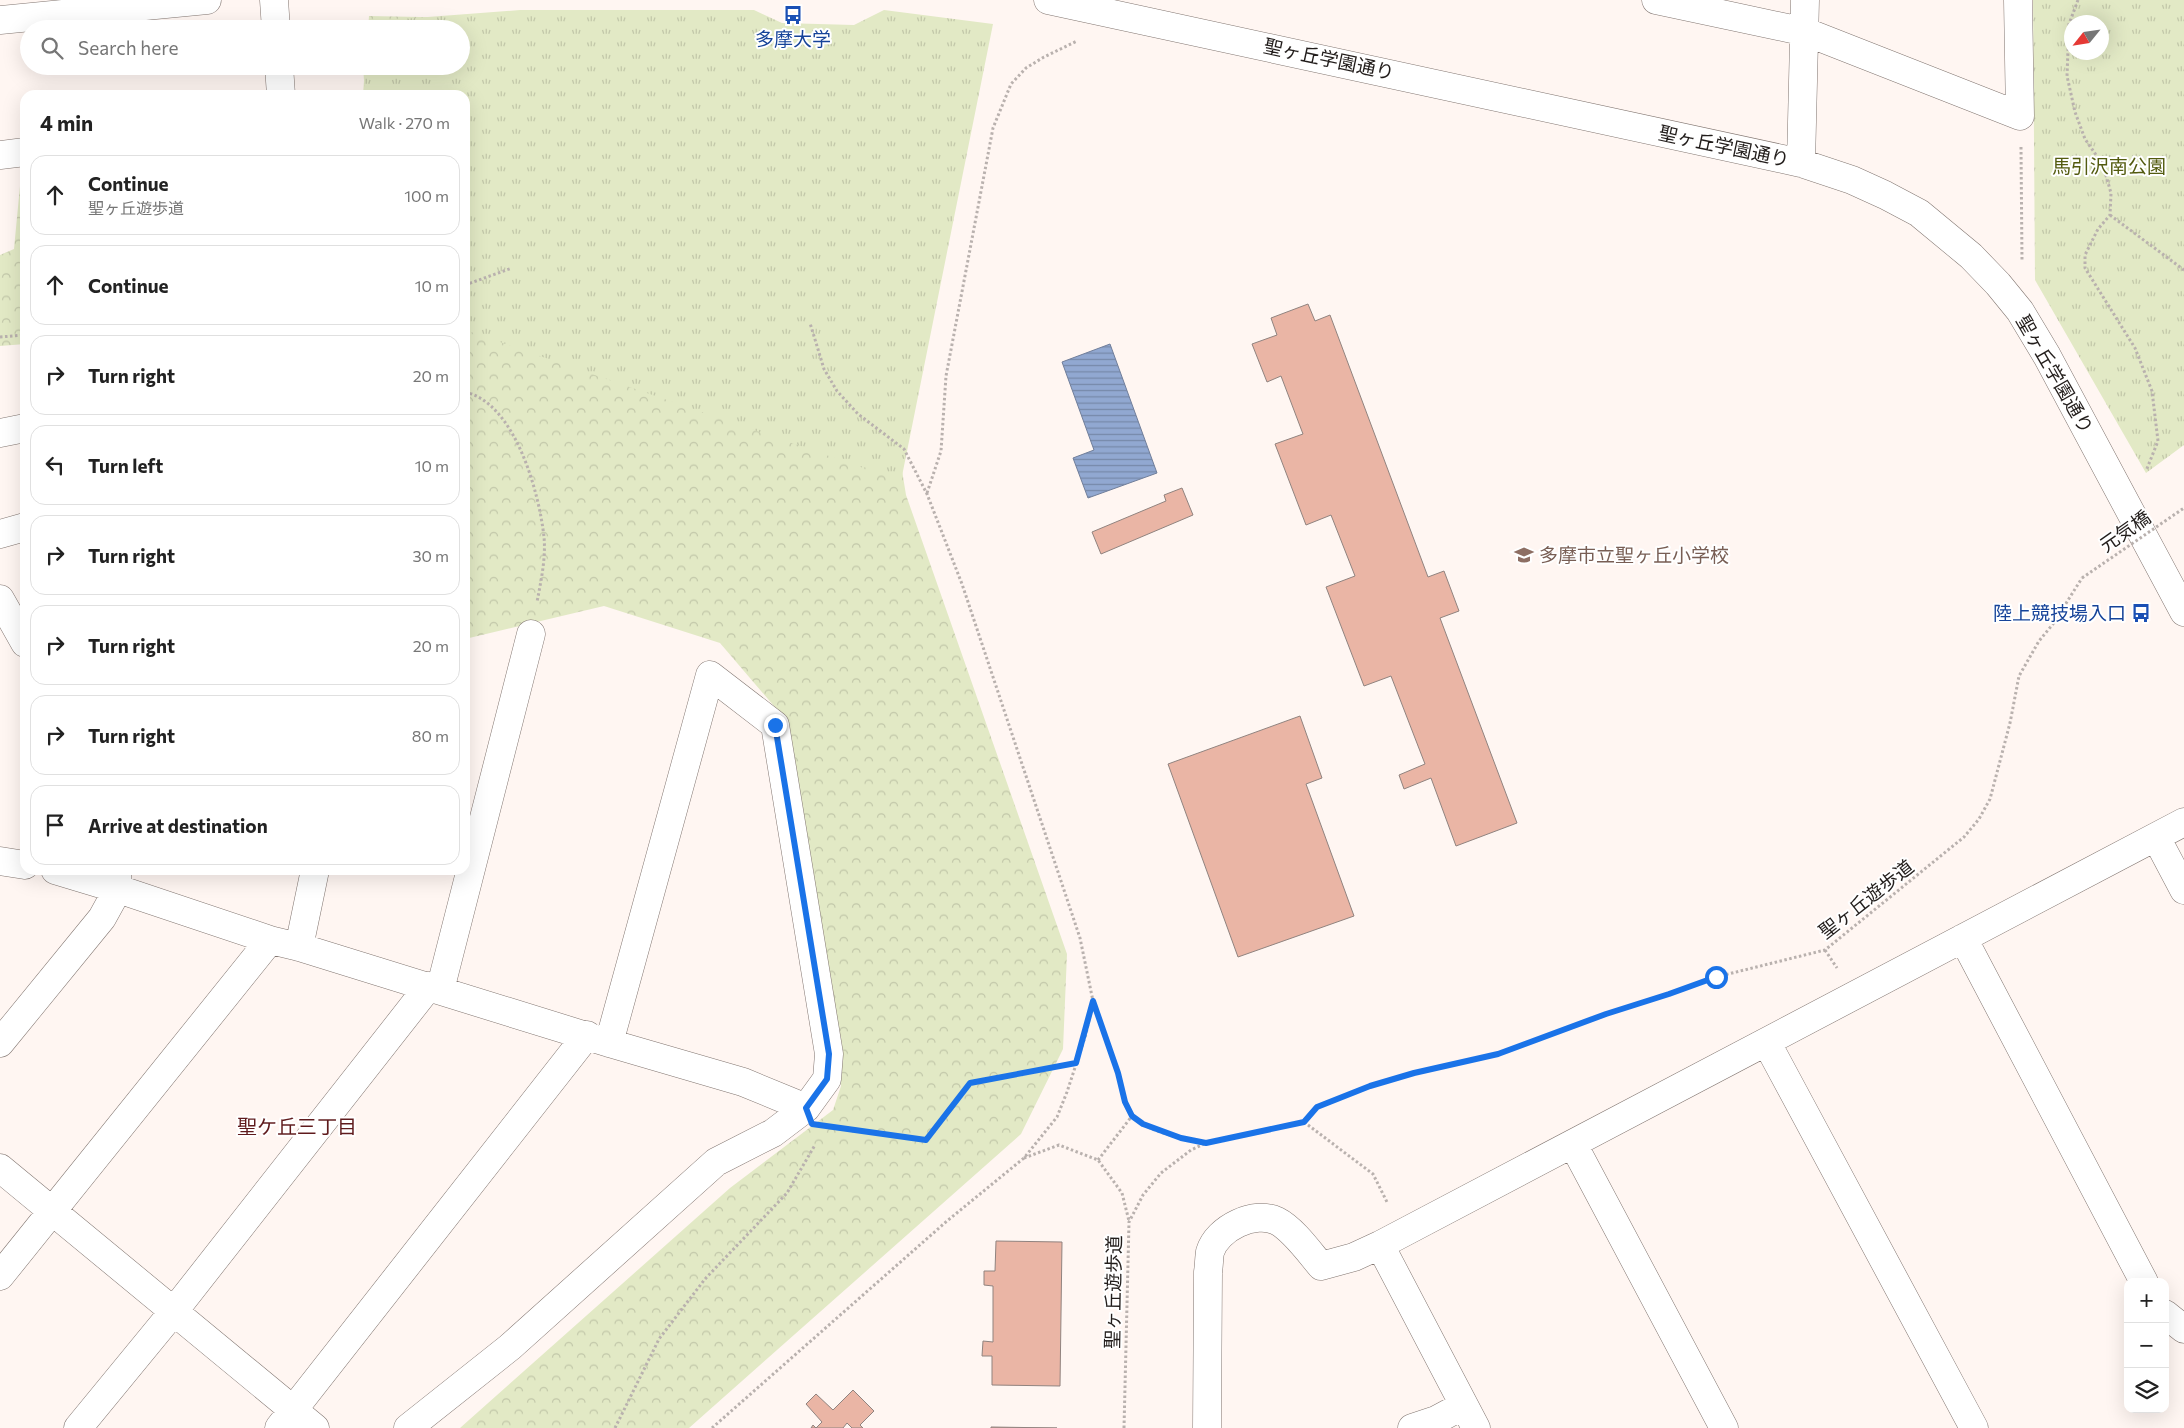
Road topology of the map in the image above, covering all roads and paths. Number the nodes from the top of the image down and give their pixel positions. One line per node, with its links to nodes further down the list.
1 (207, 0): 9 (street)
2 (274, 0): 10 (street)
3 (1048, 0): 8 (street, 聖ヶ丘学園通り)
4 (1656, 0): 11 (street)
5 (1806, 0): 11 (street)
6 (2018, 0): 15 (street)
7 (2078, 0): 19 (path)
8 (1144, 10): 18 (street, 聖ヶ丘学園通り)
9 (0, 20)
10 (275, 20)
11 (1806, 32): 15 (street); 18 (street)
12 (1084, 39): 31 (path)
13 (280, 75): 14 (street)
14 (281, 90)
15 (2020, 116): 20 (path)
16 (20, 153): 17 (street)
17 (0, 155)
18 (1802, 163): 39 (street, 聖ヶ丘学園通り)
19 (2110, 215): 22 (path); 30 (path)
20 (2022, 262)
21 (512, 268): 23 (path)
22 (2184, 270)
23 (470, 283)
24 (810, 323): 31 (path)
25 (20, 335): 26 (path)
26 (0, 337)
27 (470, 393): 41 (path)
28 (20, 429): 29 (street)
29 (0, 433)
30 (2142, 478)
31 (927, 494): 56 (path)
32 (2184, 508): 37 (path, 元気橋, bridge)
33 (2162, 512): 34 (path)
34 (2173, 526)
35 (20, 528): 36 (street)
36 (0, 534)
37 (2082, 578): 63 (path, 聖ヶ丘遊歩道)
38 (0, 599): 40 (street)
39 (2184, 612)
40 (20, 634)
41 (531, 634): 44 (street)
42 (2184, 822): 43 (street)
43 (2156, 837): 51 (street); 52 (street)
44 (470, 859)
45 (0, 861): 46 (street)
46 (20, 864)
47 (90, 875): 50 (street)
48 (314, 875): 54 (street)
49 (466, 875): 55 (street)
50 (118, 879): 53 (street); 58 (street)
51 (2184, 890)
52 (1963, 938): 59 (street); 74 (street)
53 (270, 940): 54 (street); 70 (street)
54 (299, 947): 55 (street)
55 (435, 988): 57 (street); 75 (street)
56 (1093, 1001): 60 (path); 62 (path)
57 (598, 1039): 61 (street); 61 (street); 79 (street)
58 (0, 1043)
59 (1767, 1043): 65 (street); 89 (street)
60 (1076, 1063): 61 (path); 66 (path)
61 (809, 1116): 82 (street); 83 (path)
62 (1132, 1116): 64 (path); 67 (path)
63 (1304, 1122): 64 (path, 聖ヶ丘遊歩道); 69 (path)
64 (1206, 1143): 71 (path, 聖ヶ丘遊歩道)
65 (1573, 1144): 72 (street); 88 (street)
66 (1024, 1158): 67 (path); 84 (path)
67 (1098, 1160): 71 (path)
68 (0, 1168): 70 (street)
69 (1391, 1209)
70 (52, 1211): 73 (street); 75 (street)
71 (1129, 1222): 85 (path, 聖ヶ丘遊歩道)
72 (1380, 1245): 78 (street); 86 (street)
73 (0, 1276)
74 (2142, 1278)
75 (174, 1311): 79 (street); 80 (street)
76 (2169, 1317): 77 (street)
77 (2184, 1329)
78 (1470, 1417): 87 (street)
79 (286, 1420): 81 (street)
80 (78, 1428)
81 (315, 1428)
82 (408, 1428)
83 (615, 1428)
84 (712, 1428)
85 (1124, 1428)
86 (1207, 1428)
87 (1412, 1428)
88 (1724, 1428)
89 (1974, 1428)

